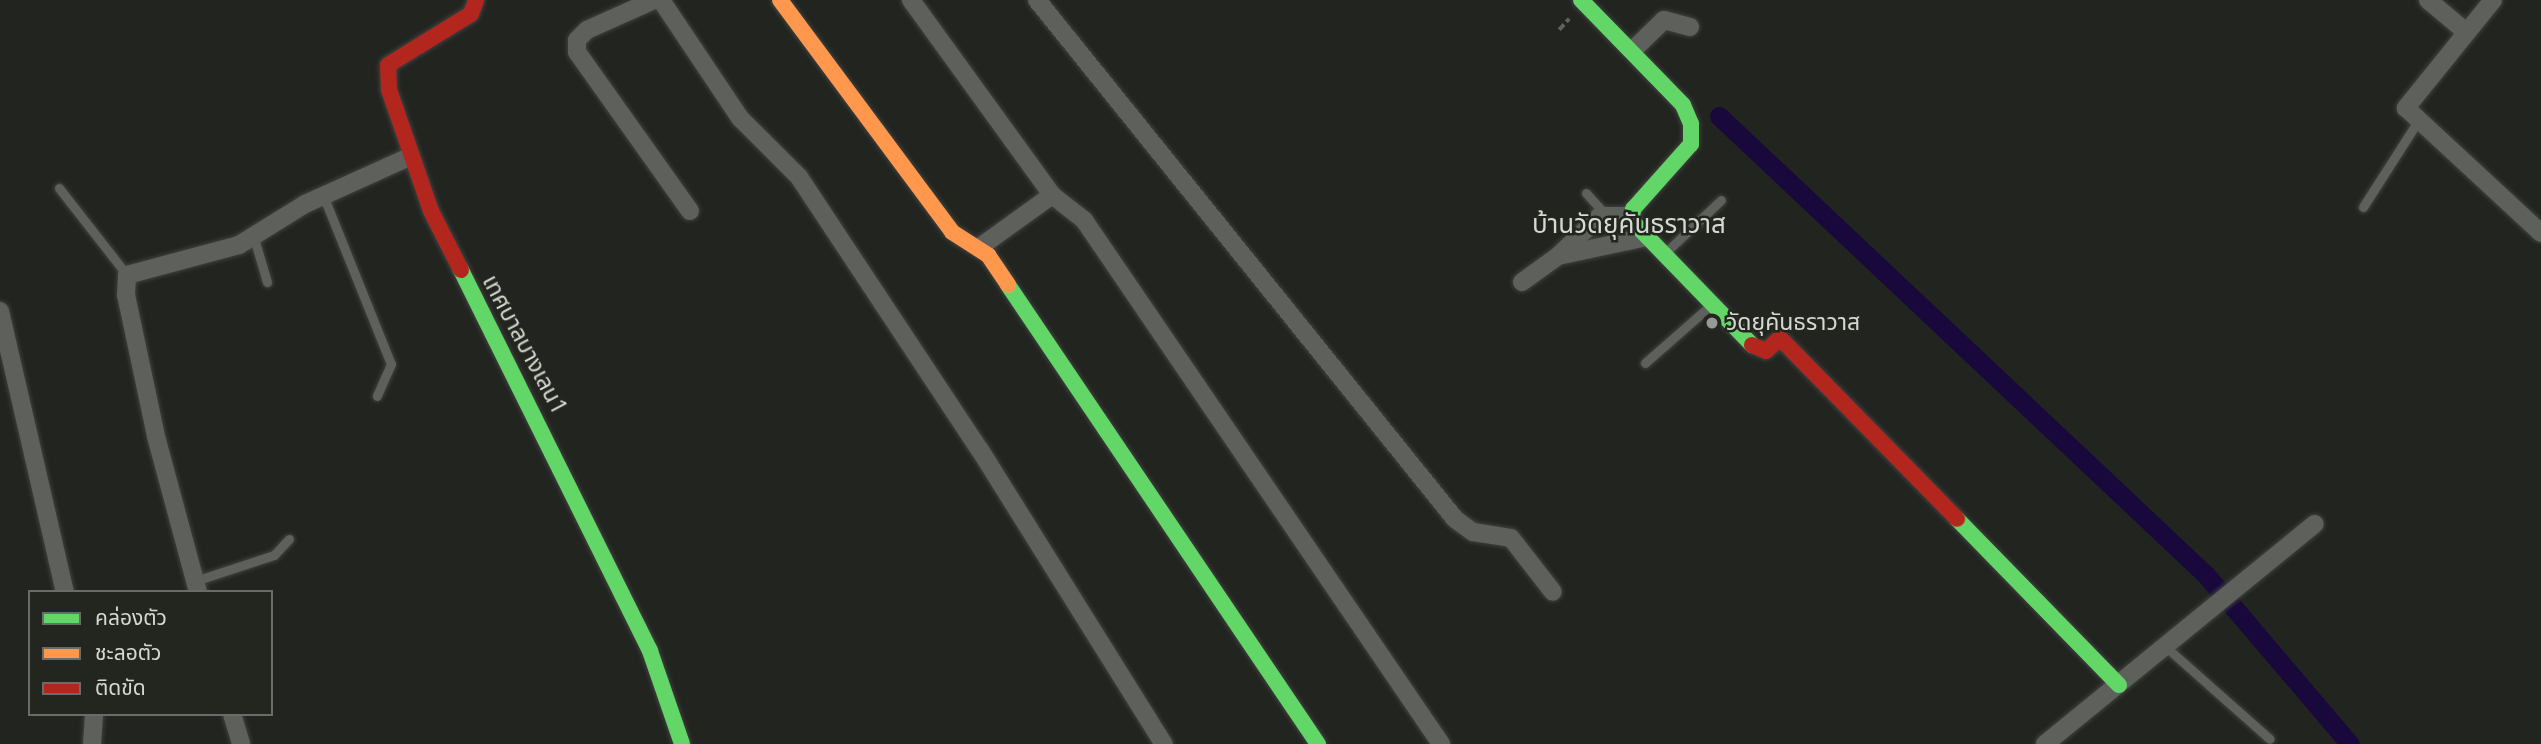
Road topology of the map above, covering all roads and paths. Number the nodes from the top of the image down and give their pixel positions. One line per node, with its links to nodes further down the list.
1 (476, 0): 14 (street, เทศบาลบางเลน1)
2 (654, 0): 21 (street)
3 (661, 0): 50 (street)
4 (780, 0): 27 (street)
5 (911, 0): 18 (street)
6 (1037, 0): 41 (street)
7 (1581, 0): 12 (street)
8 (2428, 0): 11 (street)
9 (2493, 0): 11 (street)
10 (1690, 27): 12 (street)
11 (2466, 32): 13 (street)
12 (1633, 50): 22 (street)
13 (2418, 121): 20 (lane); 24 (street)
14 (409, 157): 17 (street); 49 (street, เทศบาลบางเลน1)
15 (60, 188): 30 (lane)
16 (1586, 193): 23 (lane)
17 (323, 195): 26 (street); 36 (lane)
18 (1052, 195): 27 (street); 52 (street)
19 (1721, 200): 28 (lane)
20 (2363, 207)
21 (690, 211)
22 (1631, 212): 23 (street); 25 (street)
23 (1605, 214): 29 (street)
24 (2541, 233)
25 (1647, 237): 28 (street); 29 (street)
26 (254, 239): 30 (street); 31 (lane)
27 (980, 247): 51 (street)
28 (1664, 254): 33 (street)
29 (1558, 256): 32 (street)
30 (127, 275): 39 (street)
31 (267, 282)
32 (1522, 282)
33 (1712, 304): 35 (lane); 43 (street)
34 (0, 311): 40 (street)
35 (1645, 363)
36 (377, 396)
37 (2315, 524): 42 (street)
38 (289, 539): 39 (lane)
39 (196, 586)
40 (65, 590)
41 (1553, 592)
42 (2166, 648): 43 (street); 46 (lane)
43 (2119, 685): 53 (street)
44 (94, 716): 47 (street)
45 (233, 716): 48 (street)
46 (2270, 739)
47 (92, 744)
48 (241, 744)
49 (682, 744)
50 (1164, 744)
51 (1318, 744)
52 (1441, 744)
53 (2045, 744)

